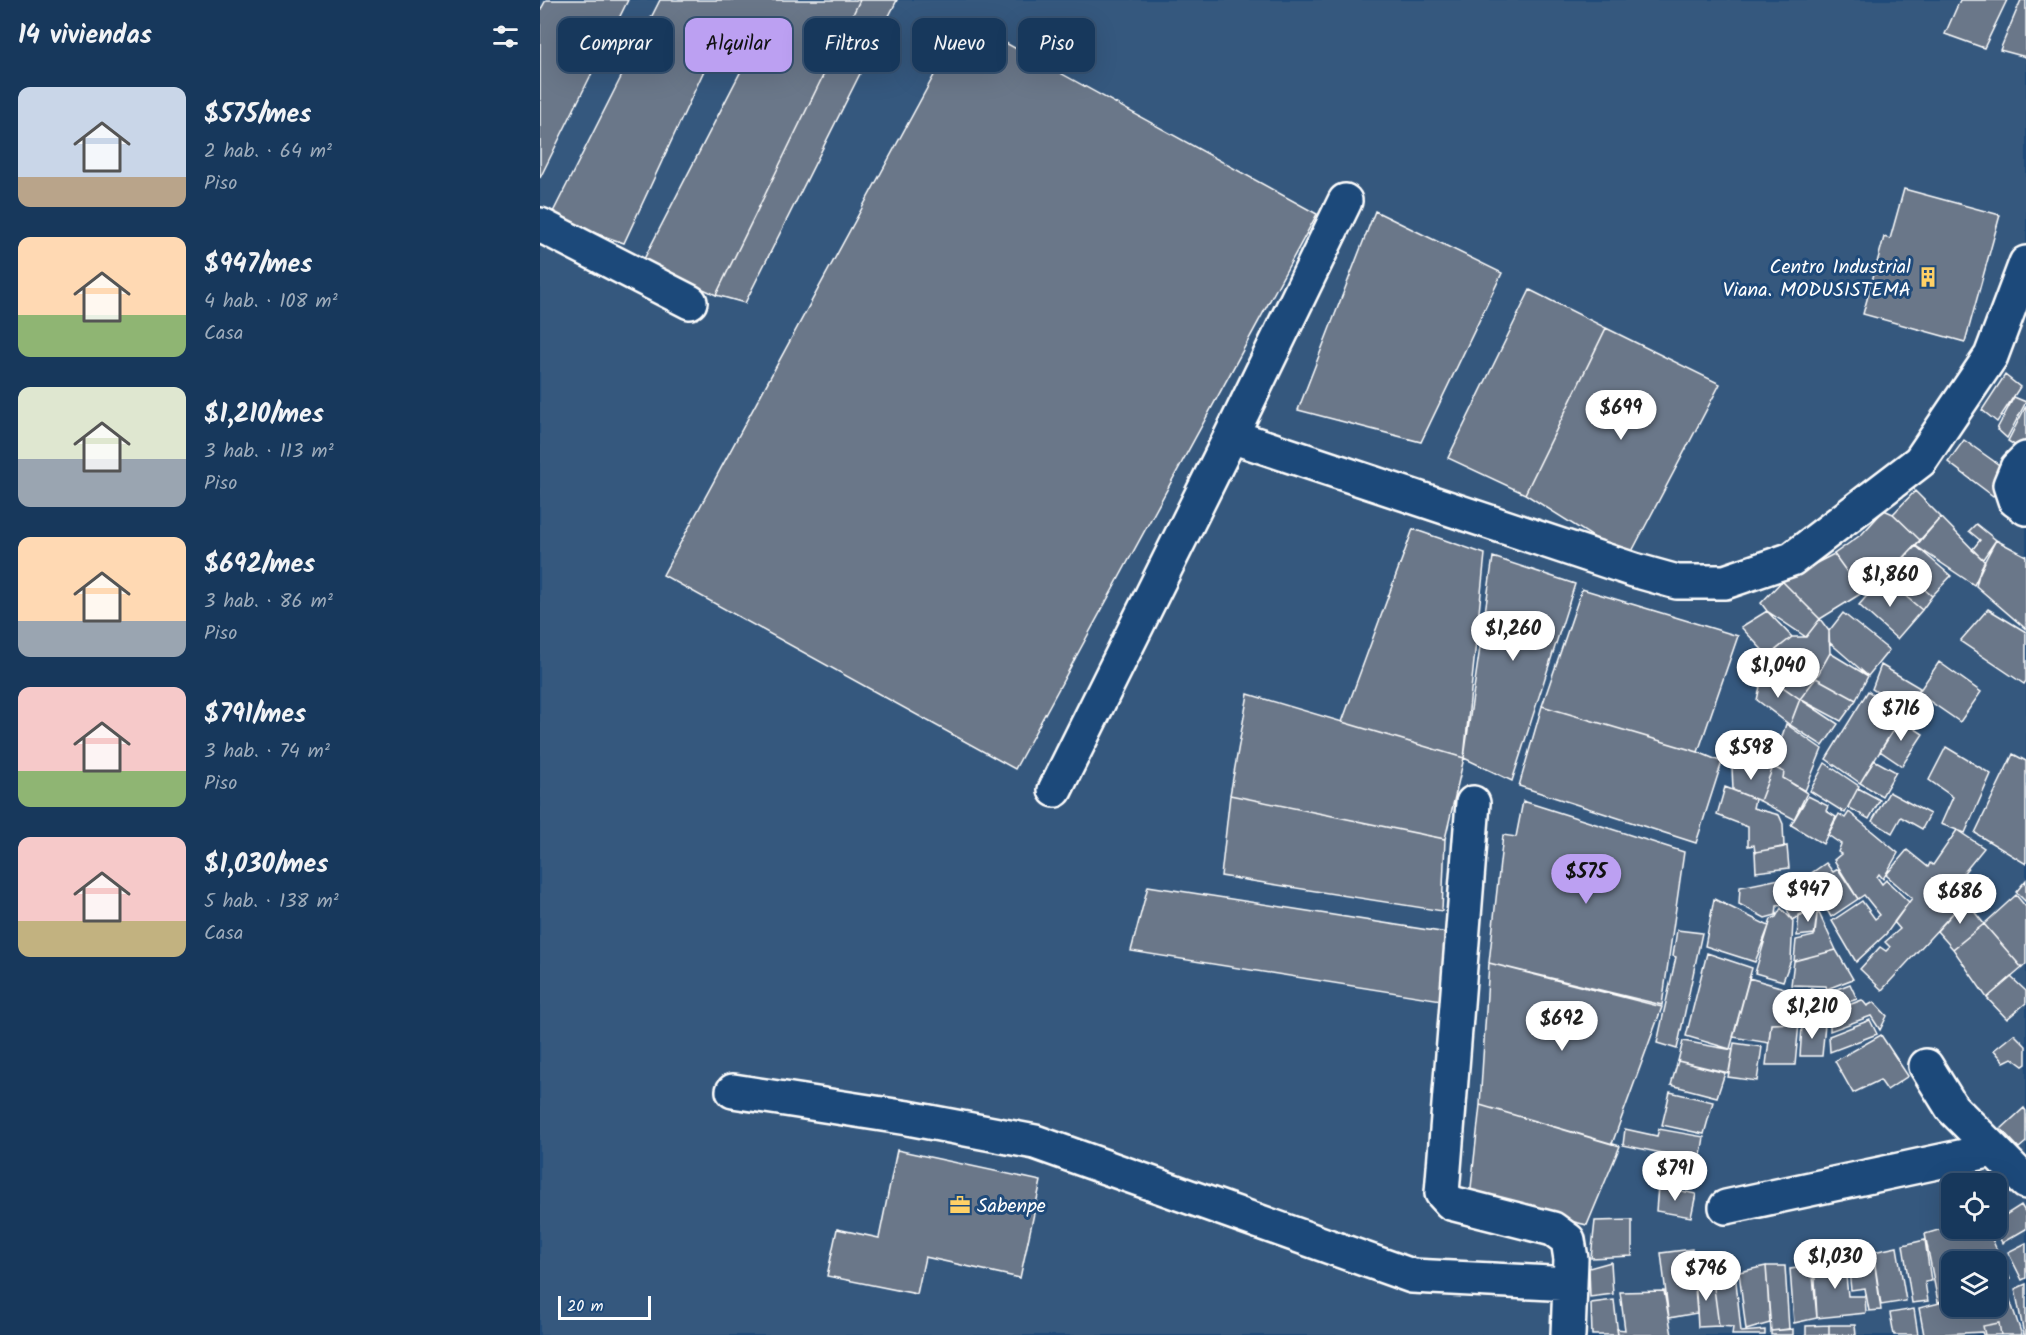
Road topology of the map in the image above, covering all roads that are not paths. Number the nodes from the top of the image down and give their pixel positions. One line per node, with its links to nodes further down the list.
1 (1344, 201): 5 (street)
2 (540, 225): 4 (street)
3 (2026, 263): 5 (street)
4 (690, 302)
5 (1231, 436): 8 (street)
6 (2026, 459): 7 (street)
7 (2026, 508)
8 (1055, 790)
9 (1473, 803): 15 (street)
10 (1926, 1066): 12 (street)
11 (733, 1090): 15 (street)
12 (1993, 1150): 13 (street); 14 (street)
13 (2026, 1182)
14 (1726, 1207)
15 (1570, 1284): 16 (street)
16 (1568, 1335)

